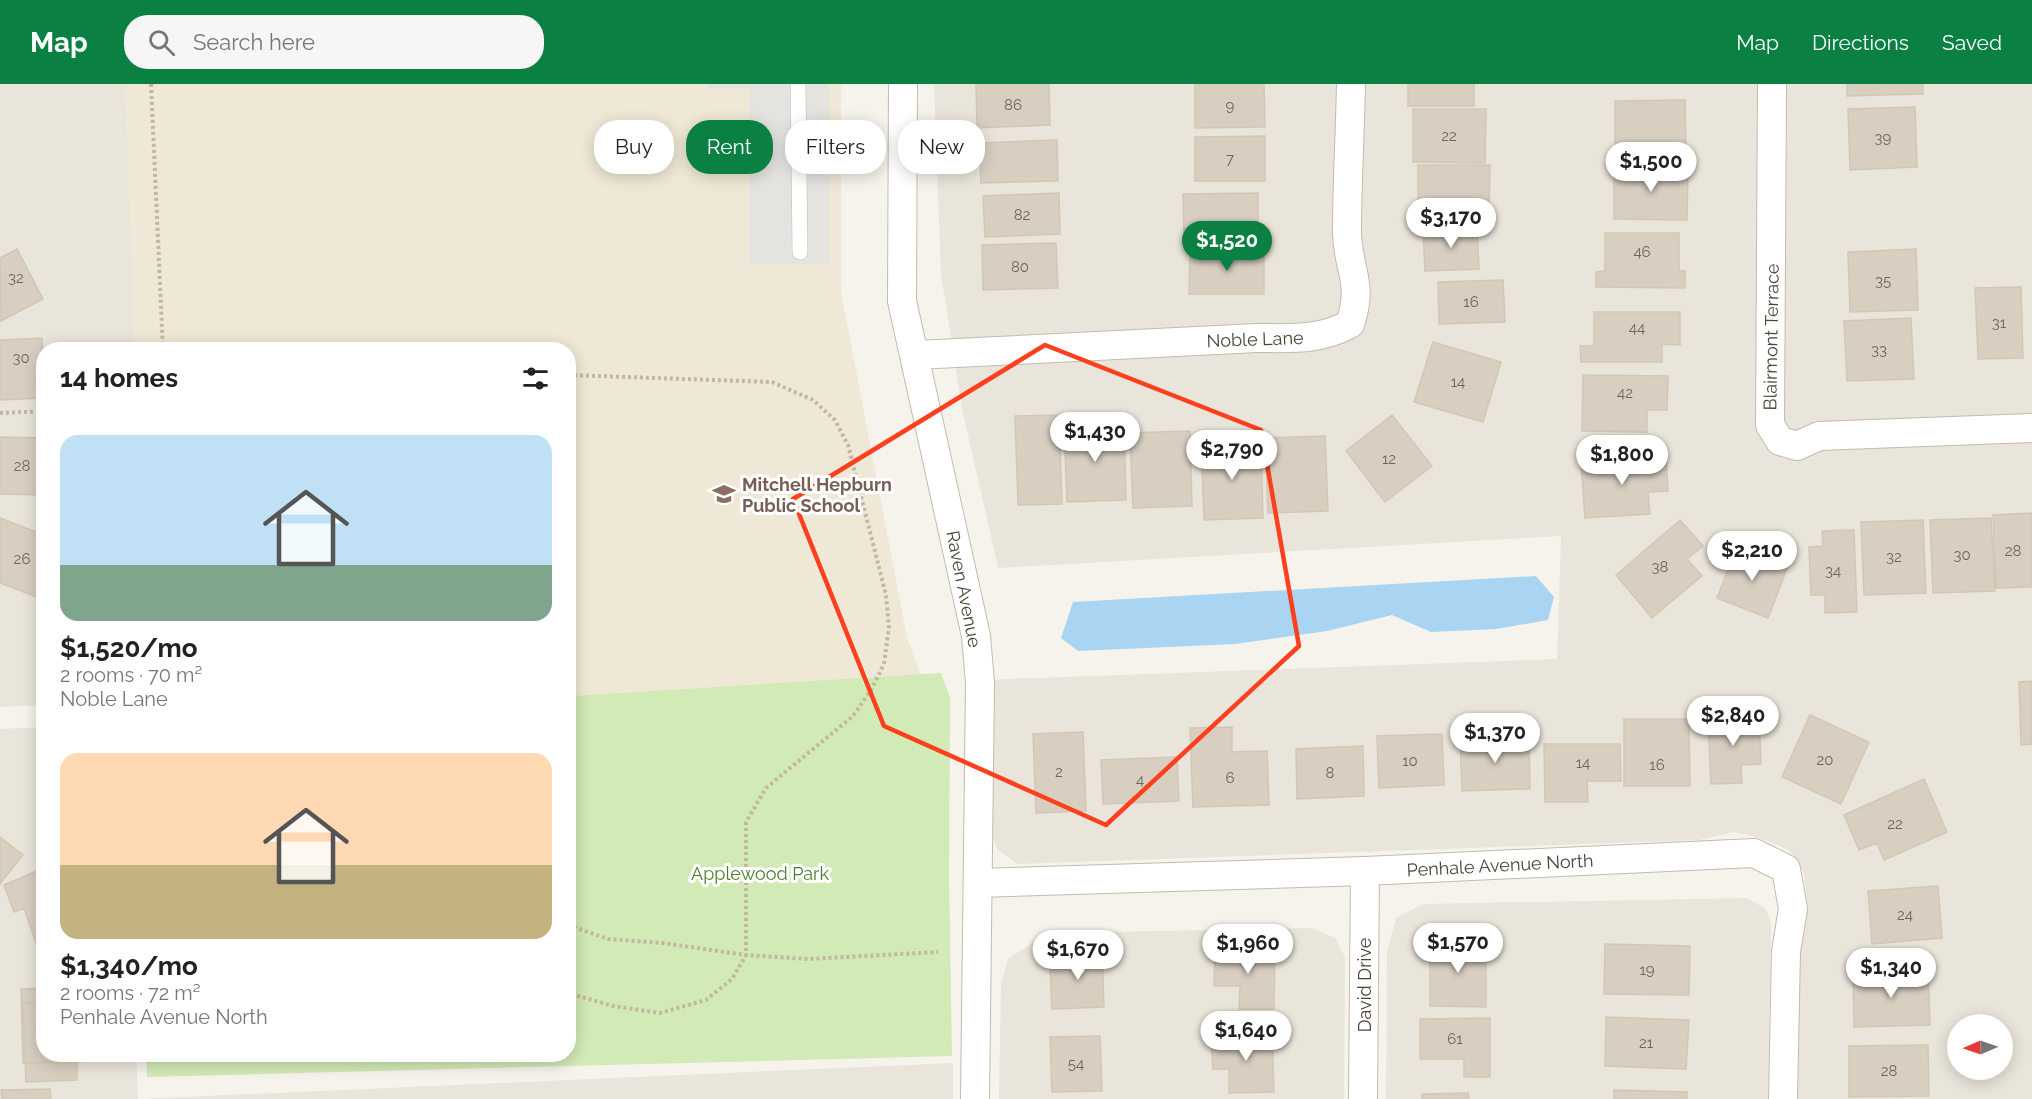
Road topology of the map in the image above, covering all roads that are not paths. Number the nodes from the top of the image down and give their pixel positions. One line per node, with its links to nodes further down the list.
1 (798, 84): 5 (lane)
2 (903, 84): 6 (street, Raven Avenue)
3 (1351, 84): 6 (street, Noble Lane)
4 (1772, 84): 7 (street, Blairmont Terrace)
5 (800, 252)
6 (916, 355): 9 (street, Raven Avenue)
7 (2032, 428)
8 (1365, 871): 9 (street, Penhale Avenue North); 11 (street, David Drive); 12 (street, Penhale Avenue North)
9 (979, 883): 10 (street, Raven Avenue)
10 (975, 1099)
11 (1363, 1099)
12 (1783, 1099)

